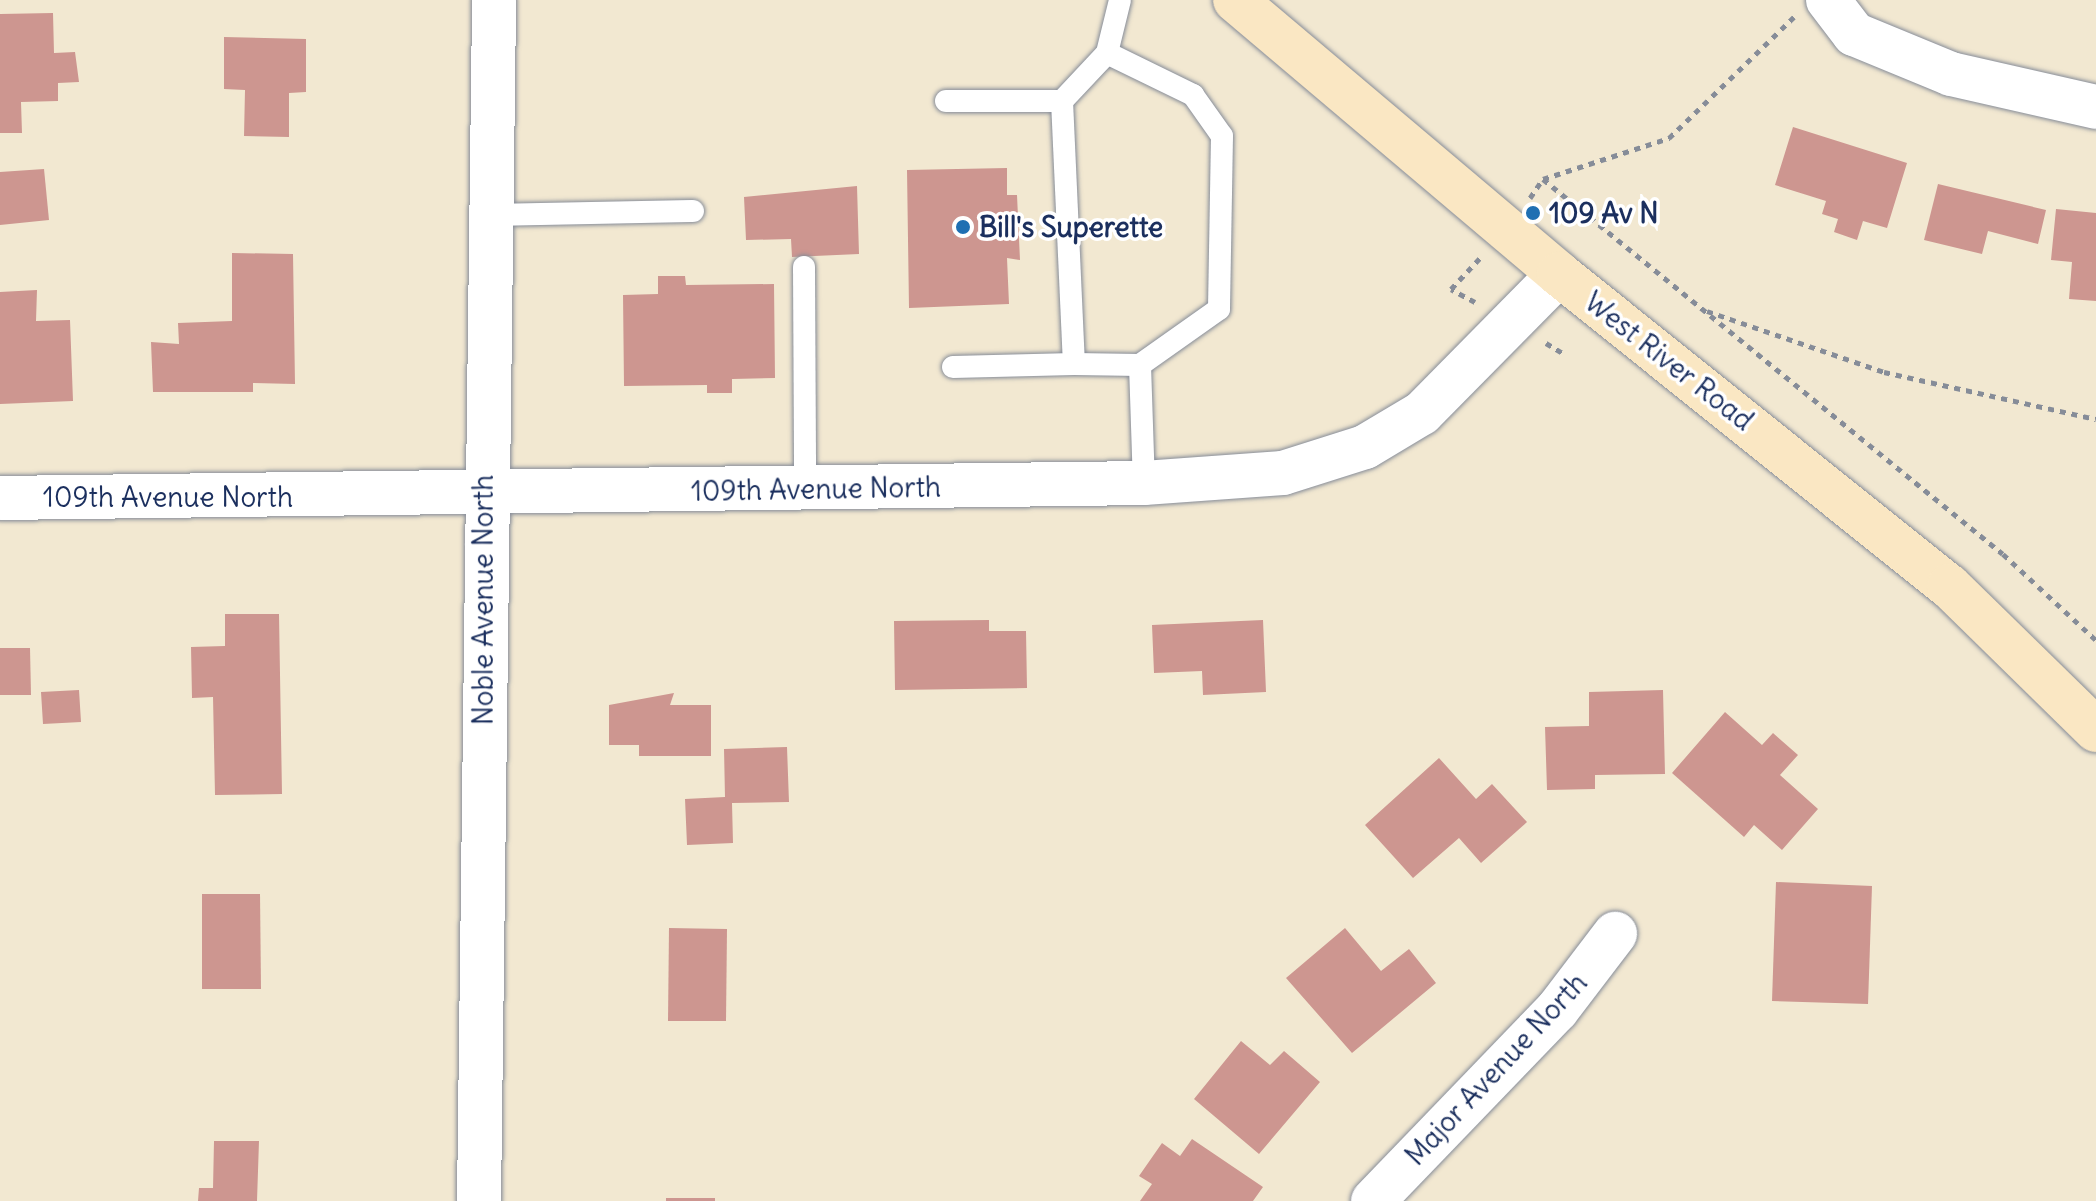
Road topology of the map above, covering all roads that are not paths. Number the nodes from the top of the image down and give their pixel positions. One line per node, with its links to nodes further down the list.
1 (494, 0): 10 (street, Noble Avenue North)
2 (1120, 0): 5 (lane)
3 (1235, 0): 12 (main road, West River Road)
4 (1815, 4): 8 (street)
5 (1107, 53): 7 (lane); 14 (lane)
6 (946, 101): 7 (lane)
7 (1062, 101): 13 (lane)
8 (2096, 107)
9 (693, 211): 10 (lane)
10 (489, 215): 18 (street, Noble Avenue North)
11 (804, 267): 17 (lane)
12 (1559, 274): 16 (street, 109th Avenue North); 20 (main road, West River Road)
13 (1074, 364): 14 (lane); 15 (lane)
14 (1140, 365): 16 (lane)
15 (953, 367)
16 (1144, 483): 17 (street, 109th Avenue North)
17 (805, 489): 18 (street, 109th Avenue North)
18 (483, 495): 19 (street, 109th Avenue North); 22 (street, Noble Avenue North)
19 (0, 498)
20 (2096, 730)
21 (1615, 934): 23 (street, Major Avenue North)
22 (479, 1201)
23 (1373, 1201)

